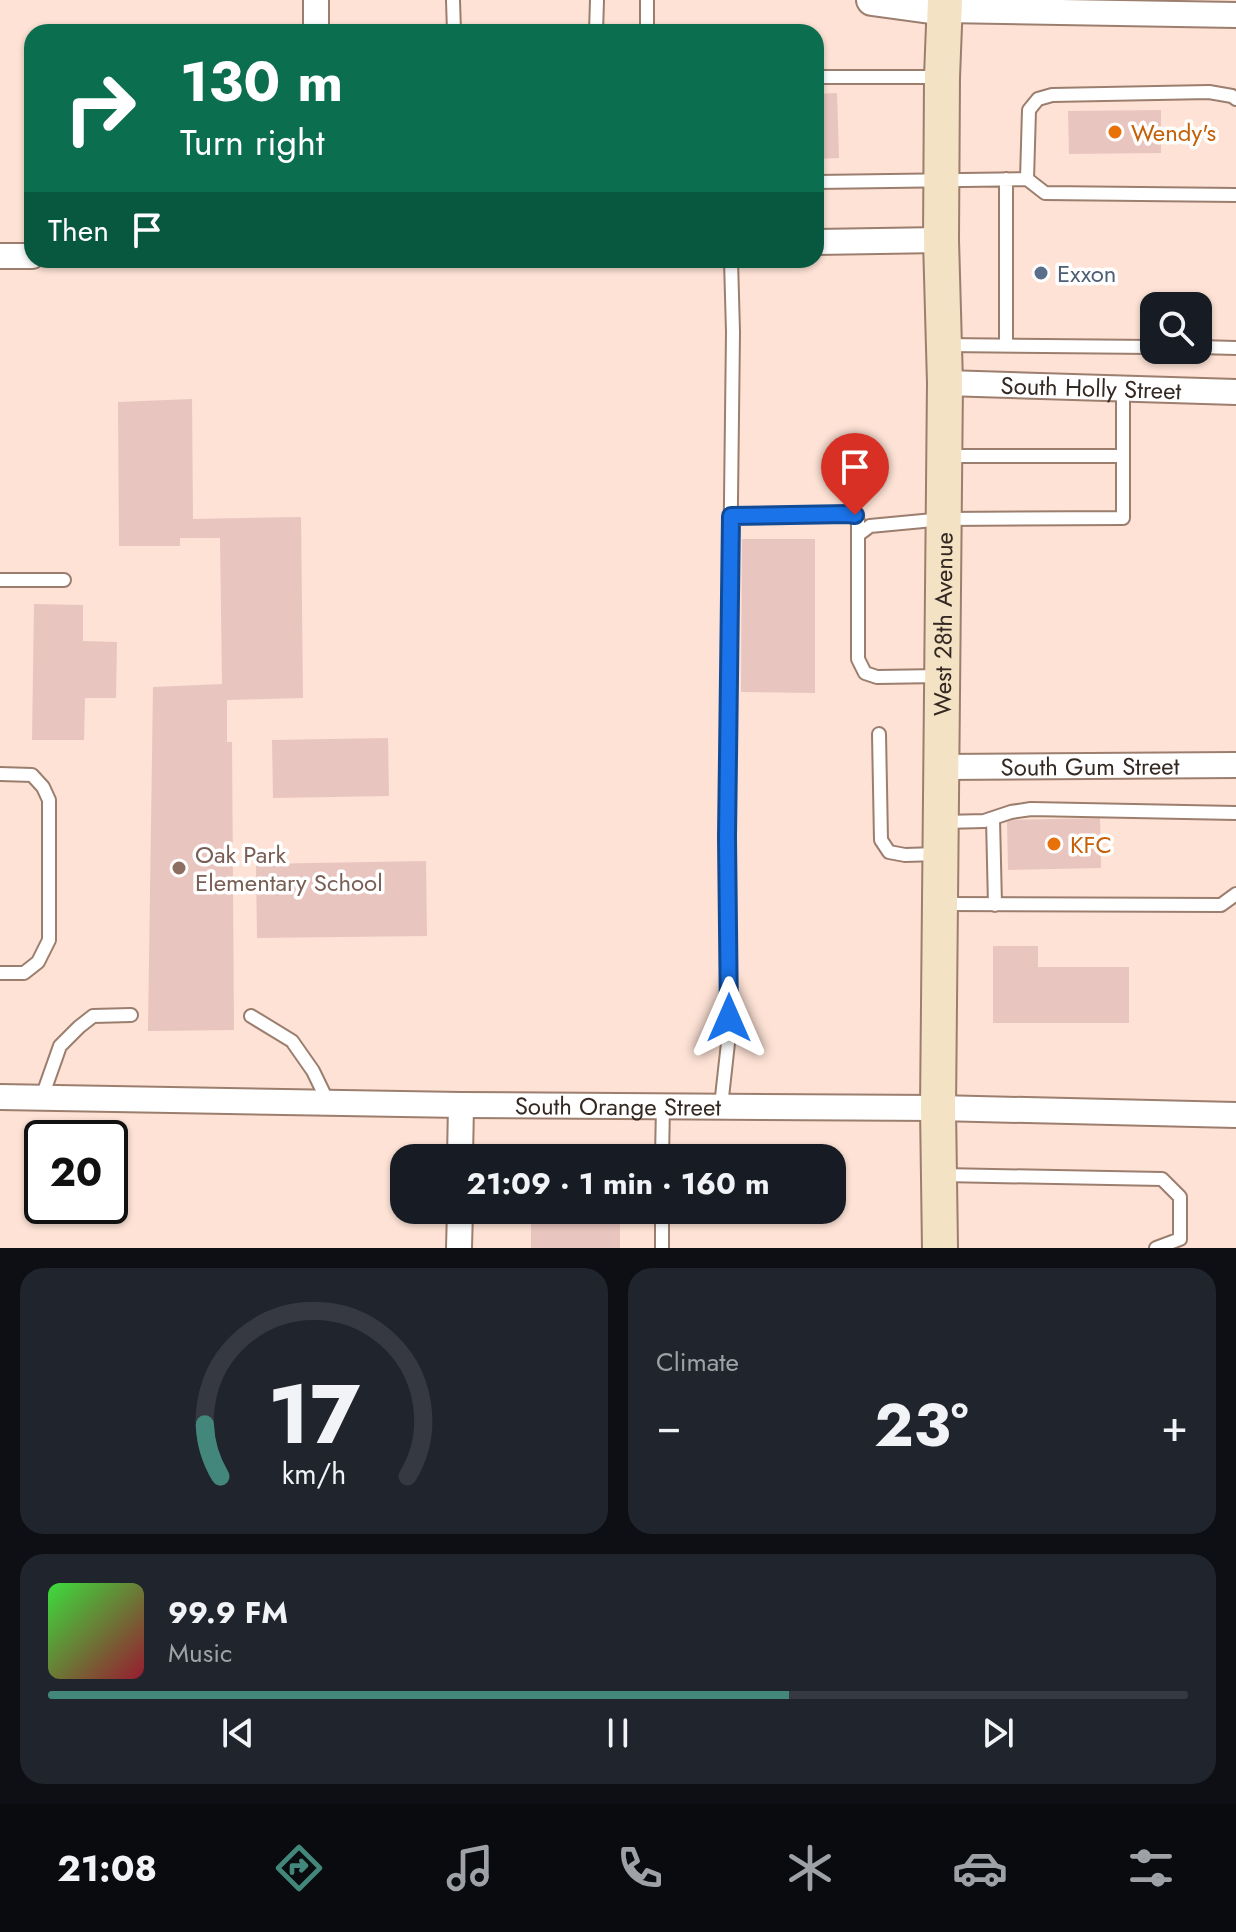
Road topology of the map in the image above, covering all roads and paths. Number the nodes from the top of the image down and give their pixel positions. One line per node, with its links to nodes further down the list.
1 (316, 0): 8 (street)
2 (453, 0): 9 (lane)
3 (597, 0): 10 (lane)
4 (647, 0): 11 (lane)
5 (872, 0): 6 (street)
6 (945, 5): 7 (street); 13 (main road, West 28th Avenue)
7 (1236, 15)
8 (316, 24)
9 (454, 24)
10 (596, 24)
11 (647, 24)
12 (824, 77): 13 (lane)
13 (942, 77): 17 (main road, West 28th Avenue)
14 (1236, 99): 16 (lane)
15 (1006, 179): 16 (lane); 17 (lane); 25 (lane)
16 (1027, 179): 19 (lane)
17 (941, 180): 18 (lane); 20 (main road, West 28th Avenue)
18 (824, 182)
19 (1236, 195)
20 (941, 240): 21 (street); 26 (main road, West 28th Avenue)
21 (824, 242)
22 (0, 256): 23 (street)
23 (24, 256)
24 (731, 268): 35 (lane)
25 (1006, 344): 26 (lane); 27 (lane)
26 (944, 345): 30 (main road, West 28th Avenue)
27 (1140, 347)
28 (1212, 347): 29 (lane)
29 (1236, 348)
30 (945, 383): 31 (street, South Holly Street); 33 (main road, West 28th Avenue)
31 (1123, 389): 32 (street, South Holly Street); 34 (lane)
32 (1236, 392)
33 (944, 456): 34 (lane); 36 (main road, West 28th Avenue)
34 (1123, 456): 36 (lane)
35 (731, 516): 37 (lane); 59 (lane)
36 (944, 519): 37 (lane); 40 (main road, West 28th Avenue)
37 (858, 535): 40 (lane)
38 (0, 580): 39 (lane)
39 (64, 580)
40 (942, 676): 43 (main road, West 28th Avenue)
41 (879, 734): 47 (lane)
42 (1236, 765): 43 (street, South Gum Street)
43 (942, 767): 47 (main road, West 28th Avenue)
44 (0, 774): 51 (lane)
45 (1236, 813): 46 (lane)
46 (993, 819): 47 (lane); 50 (lane)
47 (941, 838): 49 (main road, West 28th Avenue)
48 (1236, 894): 50 (lane)
49 (940, 904): 50 (lane); 60 (main road, West 28th Avenue)
50 (995, 905)
51 (0, 973)
52 (131, 1015): 55 (lane)
53 (251, 1016): 56 (lane)
54 (0, 1097): 55 (street, South Orange Street)
55 (42, 1097): 56 (street, South Orange Street)
56 (328, 1102): 57 (street, South Orange Street)
57 (461, 1105): 58 (street, South Orange Street); 62 (street)
58 (663, 1106): 59 (street, South Orange Street); 63 (lane)
59 (721, 1106): 60 (street, South Orange Street)
60 (938, 1108): 61 (street, South Orange Street); 64 (main road, West 28th Avenue)
61 (1236, 1115)
62 (460, 1144)
63 (662, 1144)
64 (939, 1175): 69 (main road, West 28th Avenue); 70 (lane)
65 (460, 1224): 67 (street)
66 (662, 1224): 68 (lane)
67 (459, 1248)
68 (662, 1248)
69 (940, 1248)
70 (1156, 1248)

